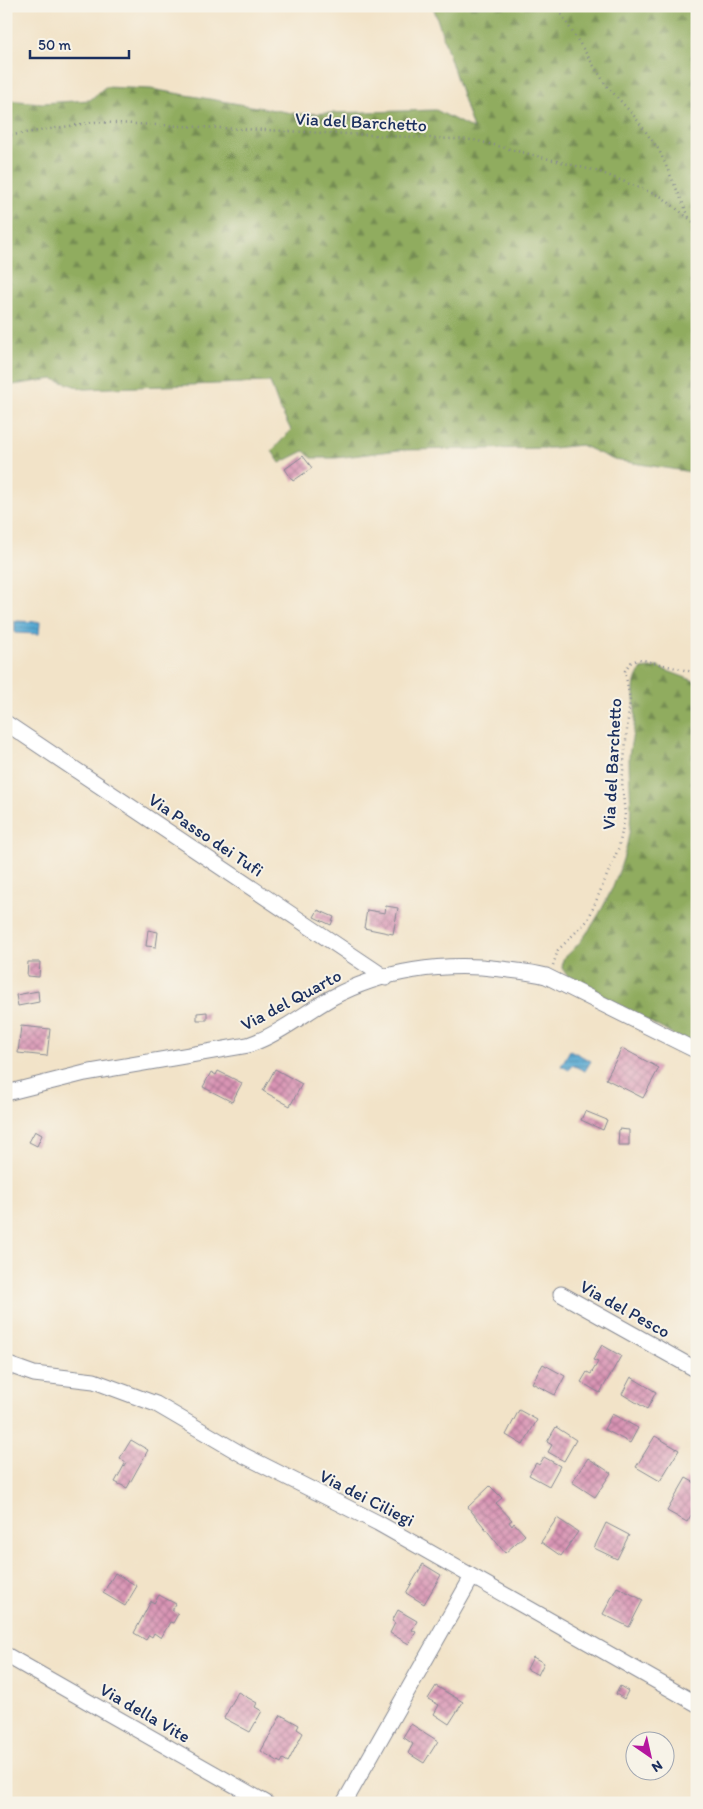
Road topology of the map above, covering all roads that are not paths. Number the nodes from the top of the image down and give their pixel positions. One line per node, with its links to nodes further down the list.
1 (6, 723): 2 (street, Via Passo dei Tufi)
2 (386, 978): 3 (street, Via del Quarto); 4 (street, Via del Quarto)
3 (697, 1051)
4 (6, 1093)
5 (561, 1294): 7 (street, Via del Pesco)
6 (6, 1364): 8 (street, Via dei Ciliegi)
7 (697, 1370)
8 (472, 1576): 10 (street, Via dei Ciliegi); 12 (street)
9 (6, 1655): 11 (street, Via della Vite)
10 (697, 1704)
11 (266, 1803)
12 (344, 1803)

